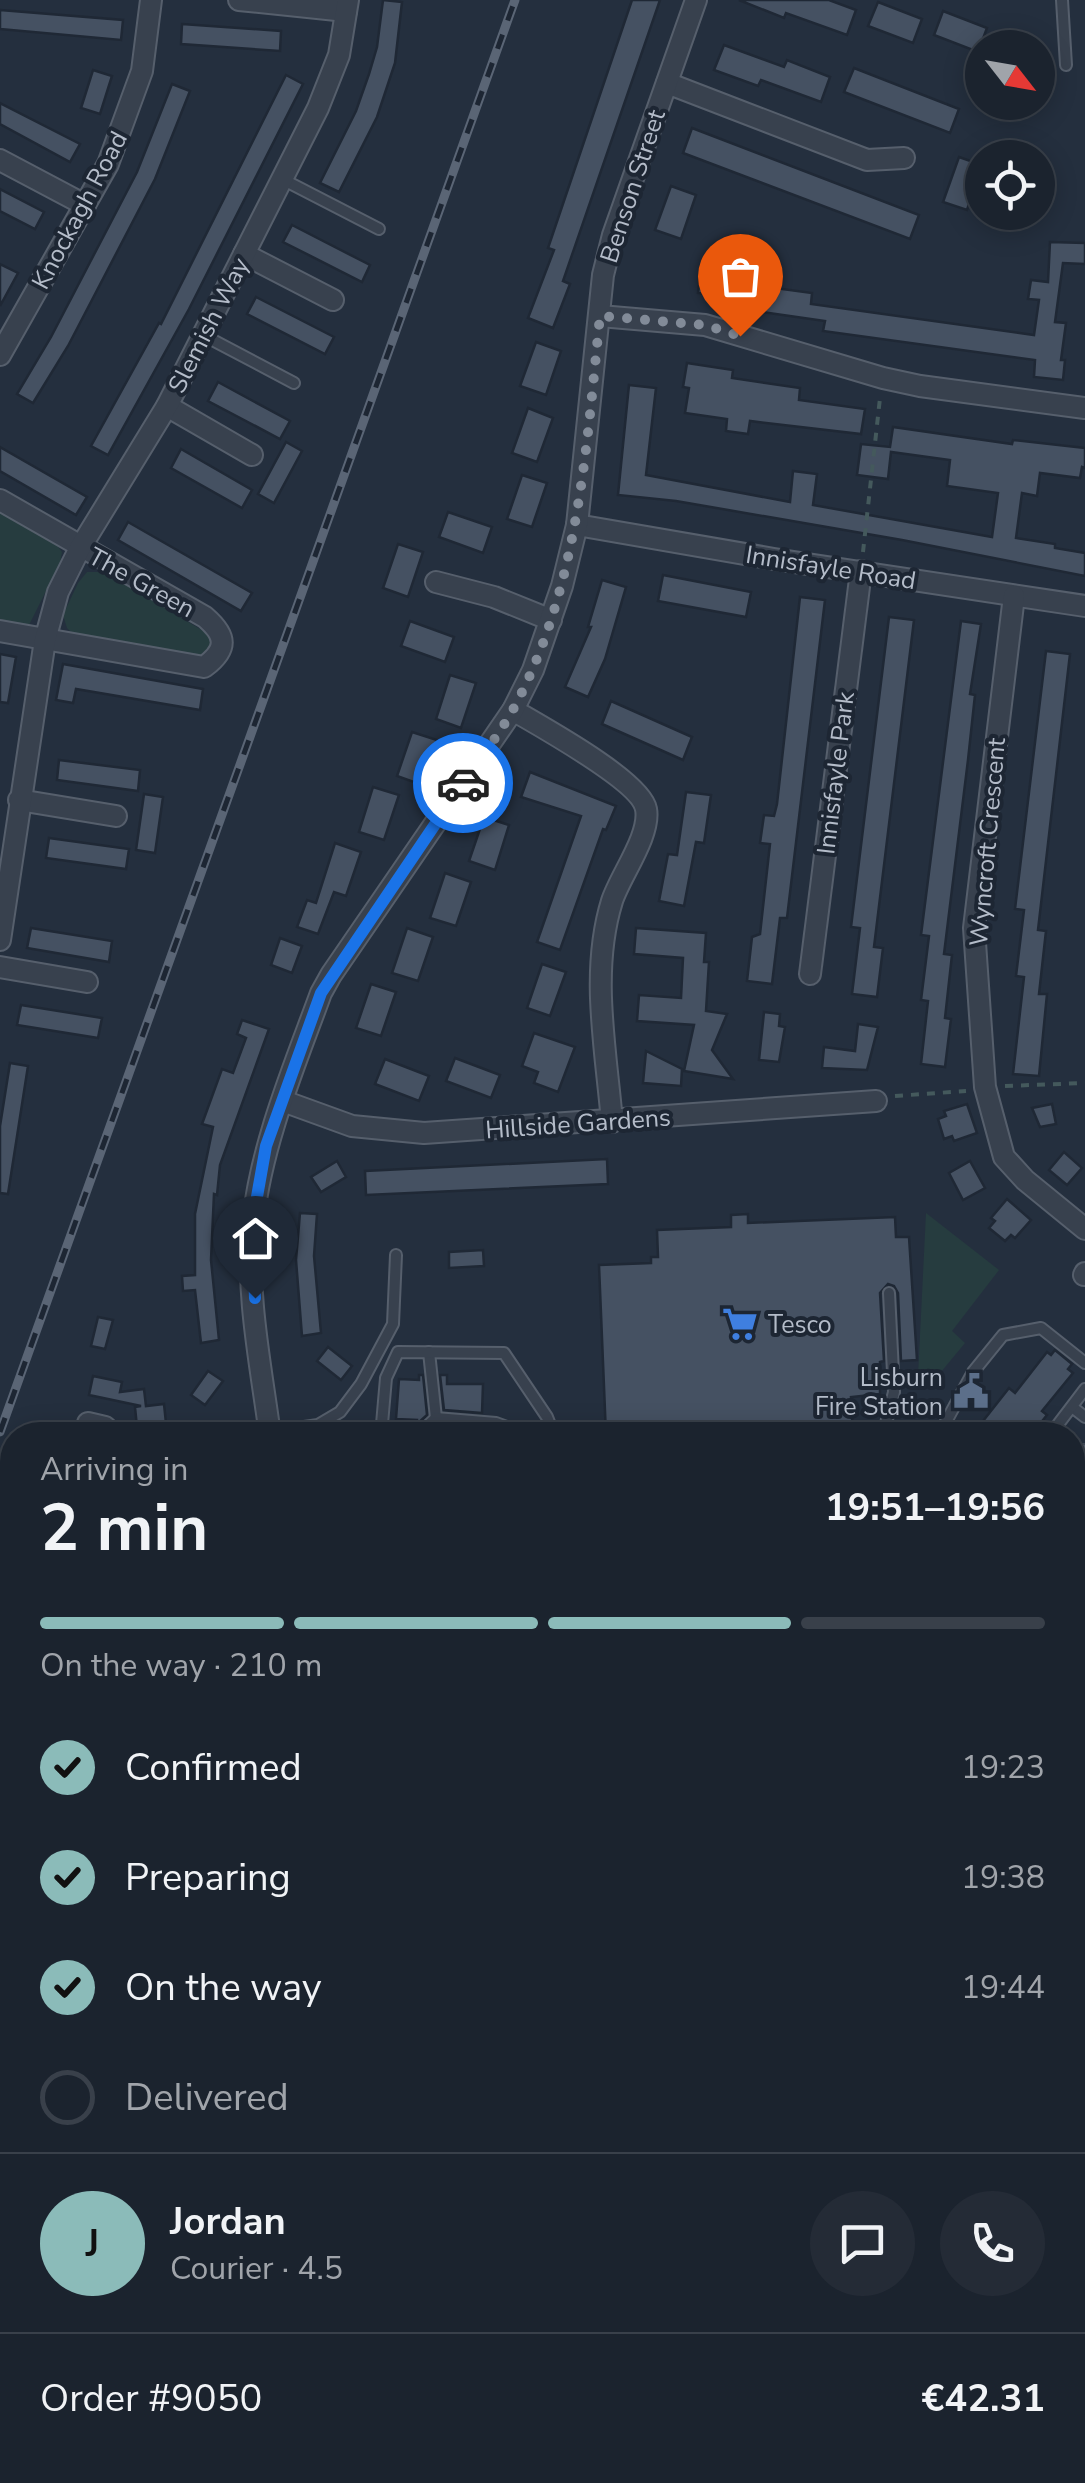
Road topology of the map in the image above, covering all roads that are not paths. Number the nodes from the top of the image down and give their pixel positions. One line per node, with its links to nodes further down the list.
1 (151, 0): 11 (street, Knockagh Road)
2 (239, 0): 5 (street)
3 (696, 0): 7 (street, Benson Street)
4 (1062, 0): 6 (lane)
5 (347, 6): 10 (street, Slemish Way)
6 (1066, 66)
7 (667, 83): 8 (street); 15 (street, Benson Street)
8 (904, 158)
9 (0, 160): 11 (street)
10 (282, 179): 12 (lane); 13 (street, Slemish Way)
11 (85, 204): 17 (street, Knockagh Road)
12 (379, 228)
13 (244, 254): 14 (street); 16 (street, Slemish Way)
14 (333, 300)
15 (600, 316): 20 (street); 23 (street, Benson Street)
16 (203, 335): 18 (lane); 19 (street, Slemish Way)
17 (0, 356)
18 (294, 383)
19 (166, 406): 21 (street); 24 (street, Slemish Way)
20 (1085, 408)
21 (252, 455)
22 (0, 500): 24 (street, The Green)
23 (577, 524): 25 (street, Innisfayle Road); 29 (street, Benson Street)
24 (80, 548): 31 (street, Slemish Way); 31 (street, The Green)
25 (861, 571): 27 (street, Innisfayle Road); 37 (street, Innisfayle Park)
26 (436, 582): 29 (street)
27 (1014, 596): 28 (street, Innisfayle Road); 42 (street, Wyncroft Crescent)
28 (1085, 606)
29 (551, 620): 32 (street, Benson Street)
30 (0, 631): 31 (street, The Green)
31 (45, 640): 33 (street, Slemish Way)
32 (513, 710): 39 (street, Benson Street); 41 (street)
33 (20, 800): 34 (street); 35 (street, Slemish Way)
34 (116, 816)
35 (0, 940)
36 (0, 967): 38 (street)
37 (810, 974)
38 (87, 982)
39 (283, 1101): 41 (street, Hillside Gardens); 51 (street, Benson Street)
40 (876, 1101): 41 (street, Hillside Gardens)
41 (612, 1122)
42 (1085, 1229)
43 (396, 1255): 52 (lane)
44 (890, 1293): 57 (lane)
45 (429, 1352): 50 (lane); 53 (lane); 56 (lane)
46 (1085, 1363): 58 (lane)
47 (1085, 1390): 48 (lane)
48 (1072, 1407): 49 (lane); 59 (lane)
49 (1085, 1417)
50 (436, 1418): 54 (lane); 55 (lane)
51 (262, 1422)
52 (323, 1422)
53 (382, 1422)
54 (432, 1422)
55 (496, 1422)
56 (549, 1422)
57 (886, 1422)
58 (946, 1422)
59 (1060, 1422)

